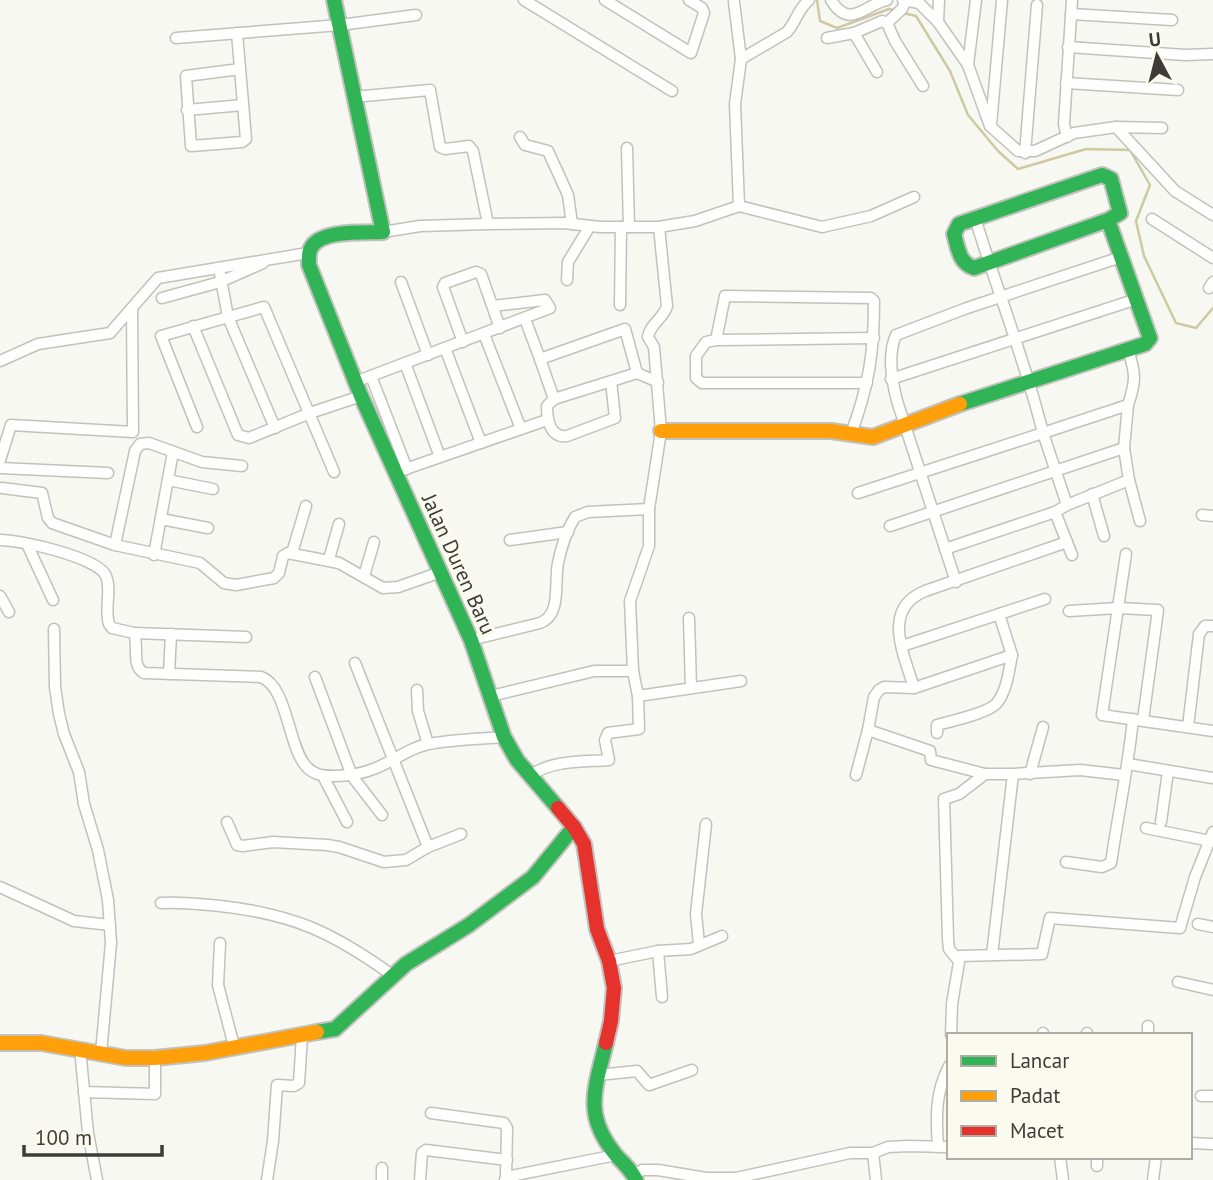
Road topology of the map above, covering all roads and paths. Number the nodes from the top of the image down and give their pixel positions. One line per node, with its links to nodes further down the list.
1 (334, 0): 21 (street)
2 (524, 0): 34 (street)
3 (606, 0): 4 (street)
4 (689, 0)
5 (809, 0): 28 (street)
6 (831, 0): 7 (street)
7 (882, 0)
8 (913, 0): 14 (street); 19 (street)
9 (939, 0): 19 (street)
10 (976, 0): 29 (street)
11 (1002, 0): 39 (street)
12 (1072, 0): 17 (street)
13 (734, 2): 28 (street)
14 (904, 3): 20 (street)
15 (1037, 5): 45 (street)
16 (416, 15): 21 (street)
17 (1071, 15): 18 (street); 26 (street)
18 (1172, 20)
19 (938, 22): 29 (street)
20 (887, 23): 23 (street); 33 (street)
21 (340, 25): 22 (street); 36 (street)
22 (237, 33): 24 (street); 30 (street)
23 (854, 33): 25 (street); 31 (street)
24 (176, 38)
25 (827, 38)
26 (1068, 47): 27 (street); 32 (street)
27 (1213, 54)
28 (741, 59): 47 (street)
29 (968, 65): 39 (street)
30 (240, 69): 37 (street); 38 (street)
31 (877, 72)
32 (1066, 83): 35 (street); 43 (street)
33 (923, 86)
34 (671, 90)
35 (1178, 90)
36 (353, 97): 52 (street); 57 (street)
37 (243, 105): 38 (street); 38 (street)
38 (187, 110)
39 (990, 126): 45 (street)
40 (1116, 127): 41 (street); 43 (street); 48 (street)
41 (1162, 128)
42 (520, 137): 53 (street)
43 (1067, 137): 45 (street)
44 (627, 148): 55 (street)
45 (1025, 153)
46 (914, 197): 47 (street)
47 (739, 206): 56 (street)
48 (1213, 215)
49 (975, 218): 51 (street); 62 (street); 62 (street)
50 (1152, 219): 60 (street)
51 (1108, 220): 59 (street); 62 (street)
52 (488, 224): 53 (street); 57 (street)
53 (572, 224): 54 (street)
54 (590, 226): 55 (street); 64 (street)
55 (625, 227): 56 (street); 70 (street)
56 (659, 227): 93 (street)
57 (383, 232): 58 (street)
58 (309, 253): 61 (street); 95 (street, Jalan Duren Baru)
59 (1121, 257): 68 (street); 69 (street)
60 (1213, 258)
61 (270, 259): 63 (street); 65 (street)
62 (989, 263): 68 (street)
63 (219, 268): 65 (street); 72 (street)
64 (567, 280)
65 (220, 282): 67 (street); 73 (street)
66 (401, 282): 84 (street)
67 (162, 298)
68 (1000, 298): 79 (street); 90 (street)
69 (1137, 299): 79 (street); 83 (street)
70 (620, 305)
71 (493, 306): 74 (street); 76 (street); 81 (street)
72 (132, 308): 86 (street); 111 (street)
73 (228, 317): 75 (street); 98 (street); 102 (street)
74 (525, 319): 76 (street); 85 (street)
75 (192, 326): 101 (street); 102 (street)
76 (500, 328): 77 (street)
77 (484, 334): 81 (street); 103 (street)
78 (874, 338): 80 (street); 80 (street); 94 (street)
79 (1014, 338): 90 (street); 92 (street)
80 (716, 340): 94 (street)
81 (463, 342): 82 (street)
82 (445, 348): 84 (street); 107 (street)
83 (1128, 350): 92 (street); 97 (street)
84 (428, 355): 87 (street)
85 (540, 359): 88 (street); 96 (street)
86 (0, 361)
87 (405, 363): 89 (street); 110 (street)
88 (637, 373): 91 (street); 93 (street)
89 (371, 376): 95 (street); 114 (street)
90 (891, 379): 100 (street)
91 (611, 381): 96 (street); 99 (street)
92 (1030, 381): 100 (street); 105 (street)
93 (658, 382): 104 (street)
94 (867, 383): 106 (street)
95 (358, 389): 98 (street); 114 (street, Jalan Duren Baru)
96 (554, 399): 99 (street)
97 (1128, 405): 105 (street); 108 (street)
98 (310, 413): 102 (street); 116 (street)
99 (548, 420): 103 (street)
100 (903, 424): 106 (street); 118 (street)
101 (197, 427)
102 (275, 428)
103 (521, 429): 107 (street)
104 (661, 431): 106 (street); 127 (street)
105 (1043, 433): 115 (street); 118 (street)
106 (859, 436)
107 (481, 443): 110 (street)
108 (1124, 448): 115 (street); 120 (street)
109 (173, 452): 112 (street); 119 (street); 142 (street)
110 (440, 457): 114 (street)
111 (0, 460)
112 (242, 466)
113 (0, 468): 117 (street)
114 (401, 471): 149 (street, Jalan Duren Baru)
115 (1054, 471): 125 (street); 129 (street)
116 (334, 472)
117 (108, 473)
118 (920, 474): 123 (street); 129 (street)
119 (168, 480): 122 (street); 130 (street)
120 (1129, 480): 124 (street); 131 (street)
121 (2, 488): 142 (street)
122 (213, 489)
123 (858, 494)
124 (1092, 494): 125 (street); 136 (street)
125 (1067, 505): 128 (street)
126 (306, 506): 144 (street)
127 (649, 509): 135 (street); 169 (street)
128 (1055, 512): 140 (street); 143 (street)
129 (933, 513): 133 (street); 143 (street)
130 (160, 519): 134 (street); 146 (street)
131 (1140, 521)
132 (339, 524): 148 (street)
133 (890, 526)
134 (208, 528)
135 (568, 532): 138 (street); 165 (street)
136 (1104, 536)
137 (0, 540): 141 (street)
138 (510, 540)
139 (374, 542): 150 (street)
140 (1067, 542): 147 (street); 151 (street)
141 (27, 544): 154 (street); 162 (street)
142 (115, 545): 146 (street)
143 (945, 549): 151 (street)
144 (292, 553): 146 (street); 148 (street)
145 (1126, 554): 155 (street)
146 (154, 555)
147 (1072, 555)
148 (329, 559): 150 (street)
149 (440, 572): 150 (street); 165 (street, Jalan Duren Baru)
150 (364, 576)
151 (956, 582): 166 (street)
152 (0, 596): 157 (street)
153 (1045, 599): 158 (street)
154 (53, 600)
155 (1118, 608): 156 (street); 178 (street); 178 (street)
156 (1069, 611)
157 (9, 612)
158 (999, 614): 166 (street); 167 (street)
159 (689, 618): 173 (street)
160 (1213, 626): 180 (street)
161 (54, 629): 212 (street)
162 (134, 633): 163 (street); 170 (street)
163 (171, 634): 164 (street); 170 (street)
164 (246, 637)
165 (471, 640): 176 (street, Jalan Duren Baru)
166 (902, 646): 174 (street)
167 (1012, 655): 174 (street); 183 (street)
168 (355, 663): 186 (street)
169 (633, 671): 176 (street); 177 (street)
170 (169, 674): 195 (street)
171 (314, 677): 196 (street)
172 (741, 681): 173 (street)
173 (691, 688): 177 (street)
174 (914, 688): 181 (street)
175 (417, 690): 185 (street)
176 (491, 696): 184 (street, Jalan Duren Baru)
177 (638, 696): 192 (street)
178 (1138, 720): 180 (street); 187 (street)
179 (1042, 727): 191 (street)
180 (1188, 727): 182 (street)
181 (868, 730): 189 (street); 193 (street)
182 (1213, 731)
183 (937, 733)
184 (504, 737): 185 (street); 192 (street, Jalan Duren Baru)
185 (423, 746): 186 (street)
186 (393, 760): 196 (street); 207 (street)
187 (1128, 764): 188 (street); 194 (street)
188 (1168, 771): 197 (street); 201 (street)
189 (985, 774): 190 (street); 219 (street)
190 (1013, 774): 191 (street); 218 (street)
191 (1030, 774): 194 (street)
192 (530, 775): 203 (street, Jalan Duren Baru)
193 (856, 775)
194 (1124, 775): 208 (street)
195 (323, 776): 196 (street); 200 (street)
196 (352, 776): 198 (street)
197 (1213, 778)
198 (382, 816)
199 (227, 822): 207 (street)
200 (347, 822)
201 (1161, 822)
202 (706, 824): 216 (street)
203 (575, 827): 220 (street, Jalan Duren Baru); 221 (street)
204 (1146, 828): 206 (street)
205 (461, 834): 207 (street)
206 (1212, 836): 218 (street)
207 (428, 847)
208 (1066, 862)
209 (0, 887): 212 (street)
210 (161, 903): 221 (street)
211 (1198, 924): 213 (street)
212 (110, 926): 230 (street)
213 (1213, 927)
214 (722, 936): 216 (street)
215 (220, 943): 228 (street)
216 (699, 944): 217 (street)
217 (658, 951): 220 (street); 224 (street)
218 (992, 955): 219 (street)
219 (958, 960): 225 (street)
220 (609, 961): 234 (street, Jalan Duren Baru)
221 (392, 975): 226 (street)
222 (1178, 982): 223 (street)
223 (1213, 990)
224 (663, 997)
225 (951, 1033)
226 (302, 1036): 228 (street); 251 (street)
227 (0, 1043): 229 (street)
228 (234, 1046): 231 (street)
229 (80, 1048): 230 (street); 235 (street)
230 (101, 1053): 231 (street)
231 (155, 1058): 235 (street)
232 (692, 1070): 234 (street)
233 (947, 1071): 241 (street)
234 (598, 1075): 243 (street, Jalan Duren Baru)
235 (84, 1092): 250 (street)
236 (1201, 1096): 237 (street)
237 (1213, 1096)
238 (431, 1113): 246 (street)
239 (1192, 1143): 240 (street)
240 (1213, 1144)
241 (943, 1147): 242 (street)
242 (873, 1153): 248 (street); 254 (street)
243 (616, 1155): 248 (street, Jalan Duren Baru); 249 (street)
244 (1060, 1159): 255 (street)
245 (1156, 1159): 256 (street)
246 (507, 1160): 249 (street); 253 (street)
247 (382, 1168): 252 (street)
248 (635, 1177)
249 (505, 1179)
250 (97, 1180)
251 (267, 1180)
252 (382, 1180)
253 (420, 1180)
254 (876, 1180)
255 (1063, 1180)
256 (1153, 1180)

